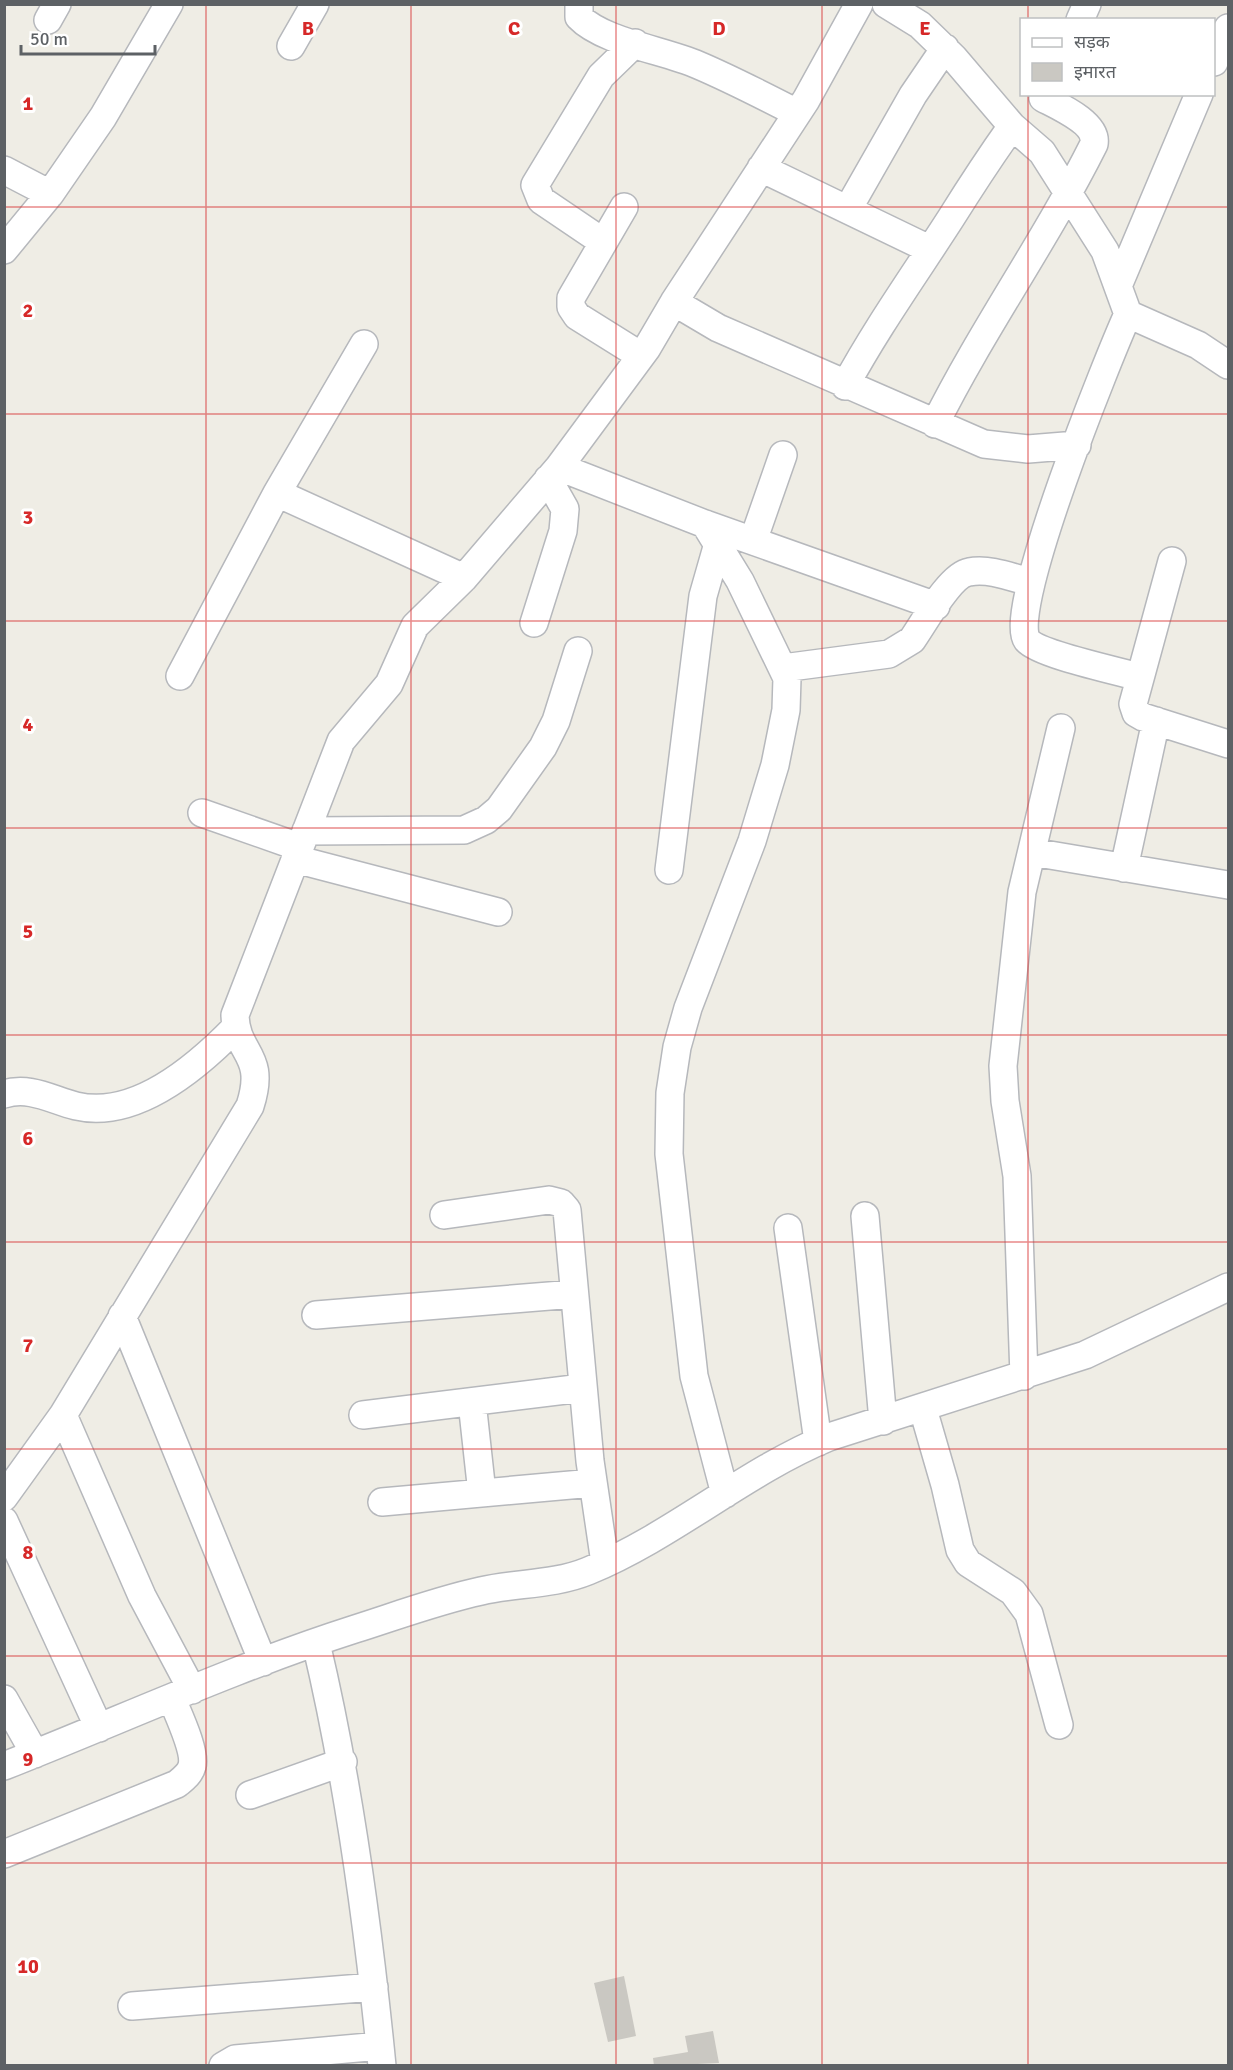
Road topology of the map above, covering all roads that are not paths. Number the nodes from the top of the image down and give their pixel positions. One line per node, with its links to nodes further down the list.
1 (315, 4): 10 (street)
2 (579, 4): 9 (street)
3 (859, 4): 15 (street)
4 (886, 4): 11 (street)
5 (1087, 4): 7 (street)
6 (168, 5): 19 (street)
7 (1081, 18)
8 (1228, 28): 12 (street)
9 (635, 43): 15 (street); 23 (street)
10 (291, 46)
11 (945, 48): 16 (street); 22 (street)
12 (1215, 60)
13 (1043, 96): 16 (street); 20 (street)
14 (1198, 96): 26 (street)
15 (798, 113): 17 (street)
16 (1018, 131): 20 (street); 24 (street)
17 (761, 168): 22 (street); 27 (street)
18 (4, 170): 19 (street)
19 (50, 194): 25 (street)
20 (1069, 194): 26 (street); 33 (street)
21 (624, 207): 23 (street)
22 (848, 209): 24 (street)
23 (603, 242): 30 (street)
24 (929, 249): 32 (street)
25 (4, 250)
26 (1118, 286): 28 (street)
27 (674, 302): 30 (street); 32 (street)
28 (1128, 314): 31 (street); 34 (street)
29 (364, 344): 37 (street)
30 (641, 356): 36 (street)
31 (1228, 365)
32 (845, 386): 33 (street)
33 (935, 424): 34 (street)
34 (1077, 445): 42 (street)
35 (783, 454): 39 (street)
36 (554, 473): 38 (street); 41 (street); 44 (street)
37 (277, 493): 41 (street); 47 (street)
38 (711, 535): 39 (street); 46 (street); 56 (street)
39 (753, 542): 43 (street)
40 (1172, 561): 48 (street)
41 (464, 578): 53 (street)
42 (1029, 582): 43 (street); 48 (street)
43 (936, 606): 46 (street)
44 (534, 623)
45 (578, 651): 53 (street)
46 (783, 668): 78 (street)
47 (180, 676)
48 (1139, 677): 49 (street)
49 (1156, 721): 51 (street); 55 (street)
50 (1061, 728): 54 (street)
51 (1228, 744)
52 (202, 813): 53 (street)
53 (300, 846): 58 (street); 59 (street)
54 (1032, 852): 55 (street); 68 (street)
55 (1125, 868): 57 (street)
56 (669, 870)
57 (1228, 885)
58 (498, 912)
59 (235, 1028): 60 (street); 67 (street)
60 (4, 1094)
61 (444, 1215): 65 (street)
62 (865, 1216): 74 (street)
63 (788, 1228): 75 (street)
64 (1228, 1287): 68 (street)
65 (574, 1294): 66 (street); 69 (street)
66 (316, 1315)
67 (122, 1316): 72 (street); 84 (street)
68 (1024, 1376): 71 (street)
69 (582, 1389): 70 (street); 76 (street)
70 (472, 1402): 73 (street); 77 (street)
71 (922, 1409): 74 (street); 87 (street)
72 (63, 1415): 79 (street); 85 (street)
73 (363, 1415)
74 (884, 1421): 75 (street)
75 (818, 1442): 78 (street)
76 (593, 1483): 77 (street); 82 (street)
77 (482, 1493): 80 (street)
78 (725, 1494): 82 (street)
79 (4, 1497)
80 (382, 1502)
81 (4, 1521): 88 (street)
82 (605, 1563): 83 (street)
83 (316, 1643): 84 (street); 90 (street)
84 (263, 1662): 85 (street)
85 (182, 1694): 88 (street); 93 (street)
86 (4, 1699): 89 (street)
87 (1059, 1725)
88 (99, 1728): 89 (street)
89 (35, 1754): 91 (street)
90 (343, 1762): 92 (street); 94 (street)
91 (4, 1766)
92 (250, 1795)
93 (4, 1854)
94 (374, 1987): 95 (street); 96 (street)
95 (132, 2006)
96 (381, 2056): 97 (street)
97 (223, 2066)

